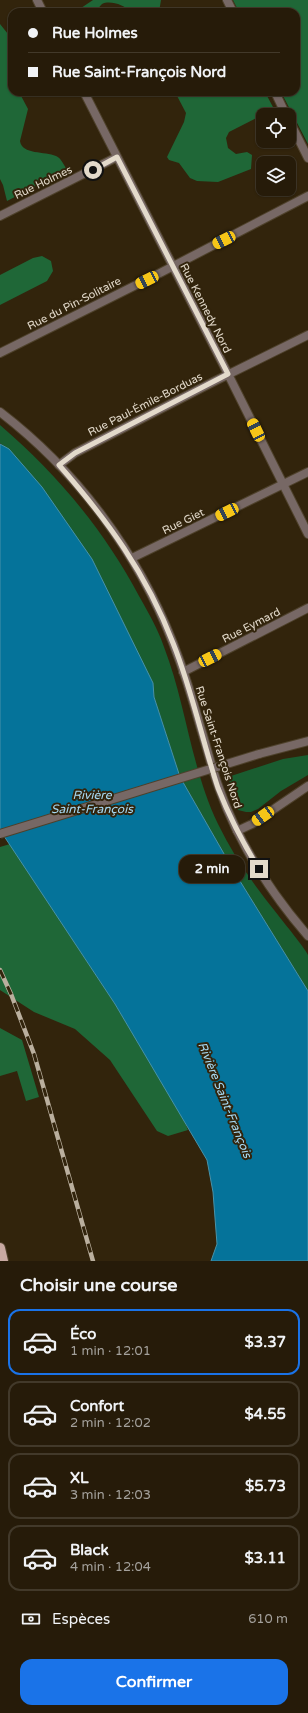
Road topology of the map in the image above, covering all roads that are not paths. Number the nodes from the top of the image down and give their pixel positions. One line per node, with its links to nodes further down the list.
1 (86, 96): 5 (street, Rue Kennedy Nord)
2 (277, 96): 3 (street)
3 (283, 108)
4 (296, 134): 6 (street)
5 (117, 157): 8 (street, Rue Holmes); 9 (street, Rue Kennedy Nord)
6 (308, 158)
7 (308, 196): 9 (street, Rue du Pin-Solitaire)
8 (0, 216)
9 (173, 266): 11 (street, Rue du Pin-Solitaire); 12 (street, Rue Kennedy Nord)
10 (308, 335): 12 (street, Rue Paul-Émile-Borduas)
11 (0, 353)
12 (228, 374): 14 (street, Rue Paul-Émile-Borduas); 16 (street, Rue Kennedy Nord)
13 (0, 412): 14 (street, Rue Saint-François Nord)
14 (59, 465): 18 (street, Rue Saint-François Nord)
15 (308, 472): 16 (street, Rue Giet)
16 (283, 485): 17 (street, Rue Kennedy Nord); 18 (street, Rue Giet)
17 (308, 534)
18 (132, 558): 20 (street, Rue Saint-François Nord)
19 (308, 608): 20 (street, Rue Eymard)
20 (183, 672): 23 (street, Rue Saint-François Nord)
21 (308, 741): 24 (street, bridge)
22 (308, 786): 23 (street)
23 (237, 831): 25 (street, Rue Saint-François Nord)
24 (0, 834)
25 (308, 936)
26 (0, 1248): 27 (main road)
27 (3, 1261)

